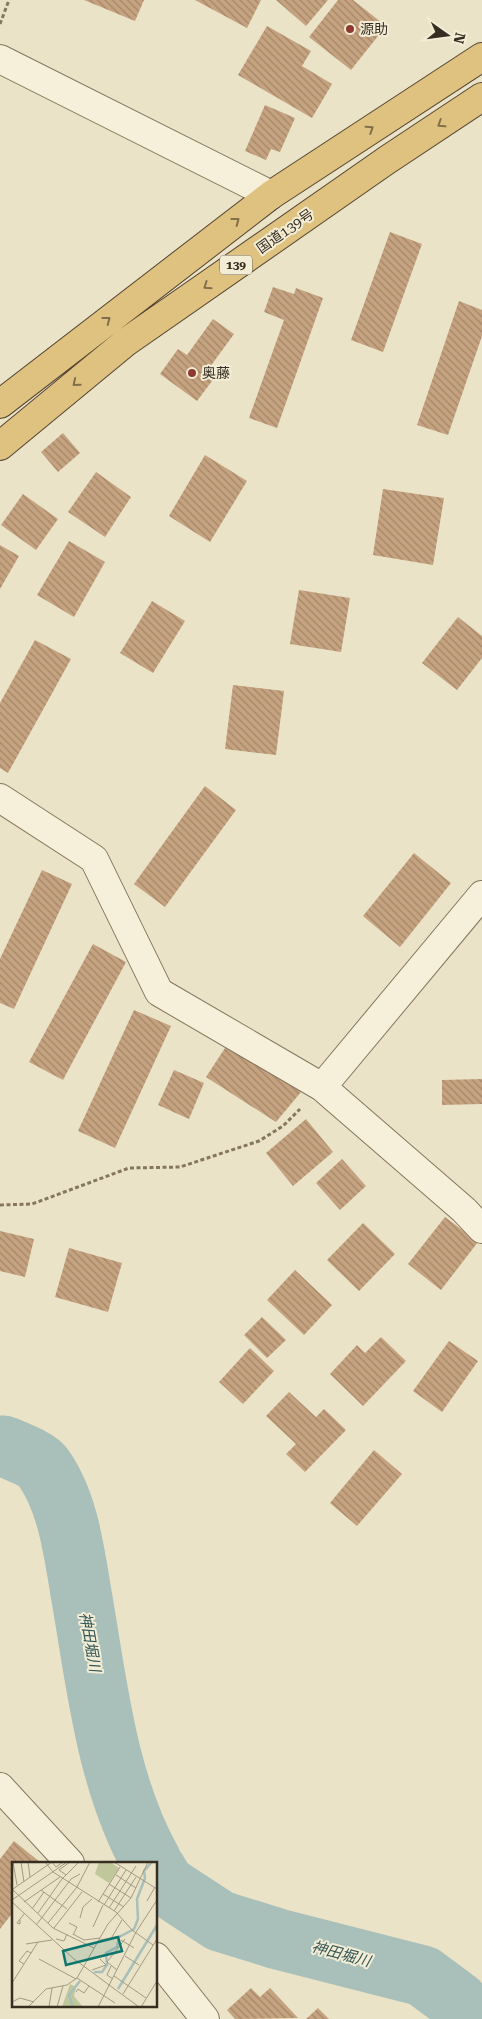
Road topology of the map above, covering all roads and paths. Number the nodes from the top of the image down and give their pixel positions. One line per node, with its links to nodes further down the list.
1 (9, 0): 2 (path)
2 (0, 24)
3 (482, 57): 6 (highway, 139, one-way to 3)
4 (0, 59): 6 (street)
5 (482, 97): 8 (highway, 国道139号 / 139, one-way to 8)
6 (271, 195): 7 (highway, 139, one-way to 6)
7 (0, 404)
8 (0, 446)
9 (0, 798): 11 (street)
10 (482, 895): 11 (street)
11 (322, 1087): 12 (path); 13 (street)
12 (0, 1205)
13 (482, 1229)
14 (0, 1787): 15 (street)
15 (69, 1862)
16 (158, 1960): 17 (street)
17 (205, 2019)

